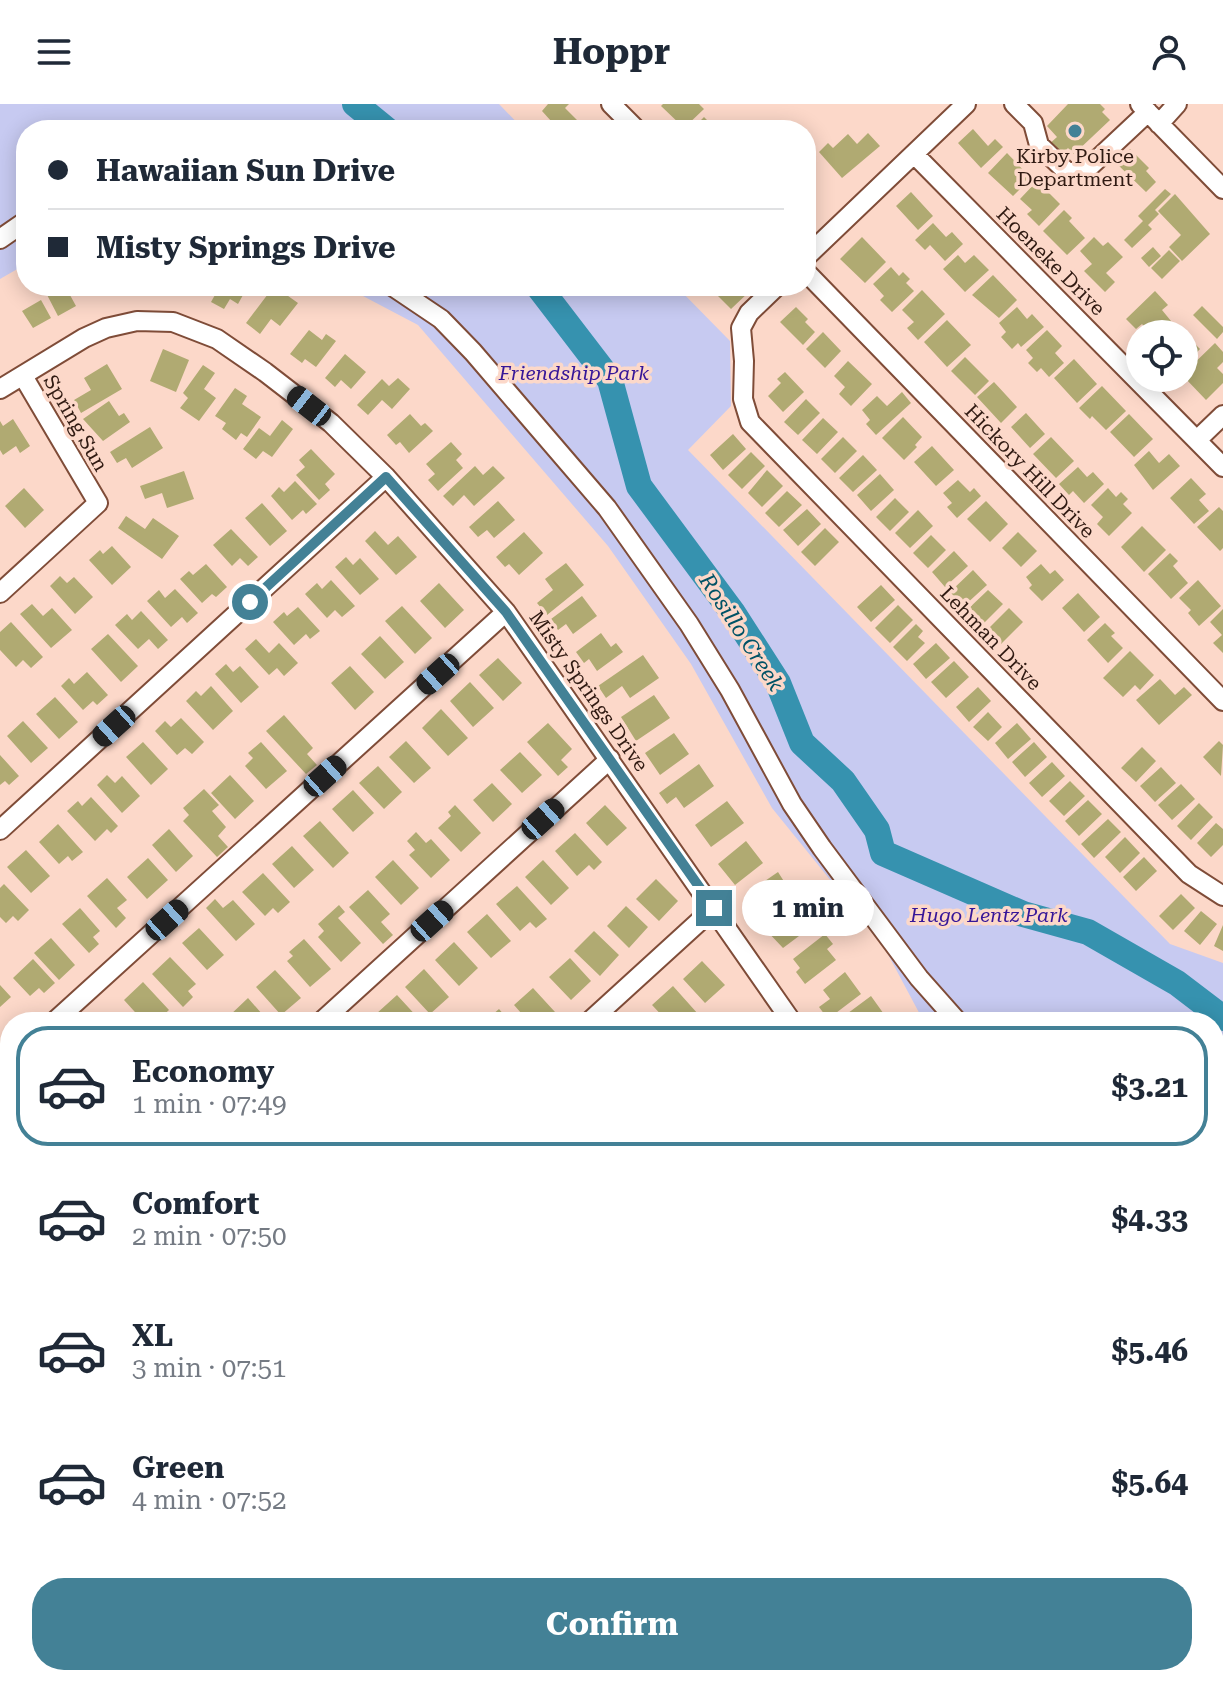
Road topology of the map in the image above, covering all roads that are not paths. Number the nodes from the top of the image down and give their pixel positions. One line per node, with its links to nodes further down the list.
1 (611, 104): 6 (street)
2 (966, 104): 7 (street)
3 (1014, 104): 5 (street)
4 (1177, 104): 5 (street)
5 (1149, 113): 8 (street)
6 (627, 120)
7 (914, 154): 9 (street); 16 (street, Hoeneke Drive)
8 (1223, 189)
9 (816, 247)
10 (816, 282): 21 (street, Hickory Hill Drive)
11 (407, 296): 30 (street)
12 (767, 296): 24 (street, Lehman Drive)
13 (23, 376): 14 (street, Misty Springs Drive); 18 (street, Misty Springs Drive); 19 (street, Spring Sun)
14 (0, 389)
15 (1223, 415): 16 (street)
16 (1197, 440): 17 (street, Hoeneke Drive)
17 (1223, 467)
18 (386, 477): 20 (street, Misty Springs Drive); 23 (street)
19 (0, 593)
20 (506, 612): 22 (street, Misty Springs Drive); 26 (street)
21 (1223, 701)
22 (610, 759): 25 (street, Misty Springs Drive); 27 (street)
23 (0, 830)
24 (1223, 896)
25 (714, 908): 28 (street); 29 (street, Misty Springs Drive)
26 (65, 1012)
27 (332, 1012)
28 (600, 1012)
29 (785, 1012)
30 (949, 1012)

